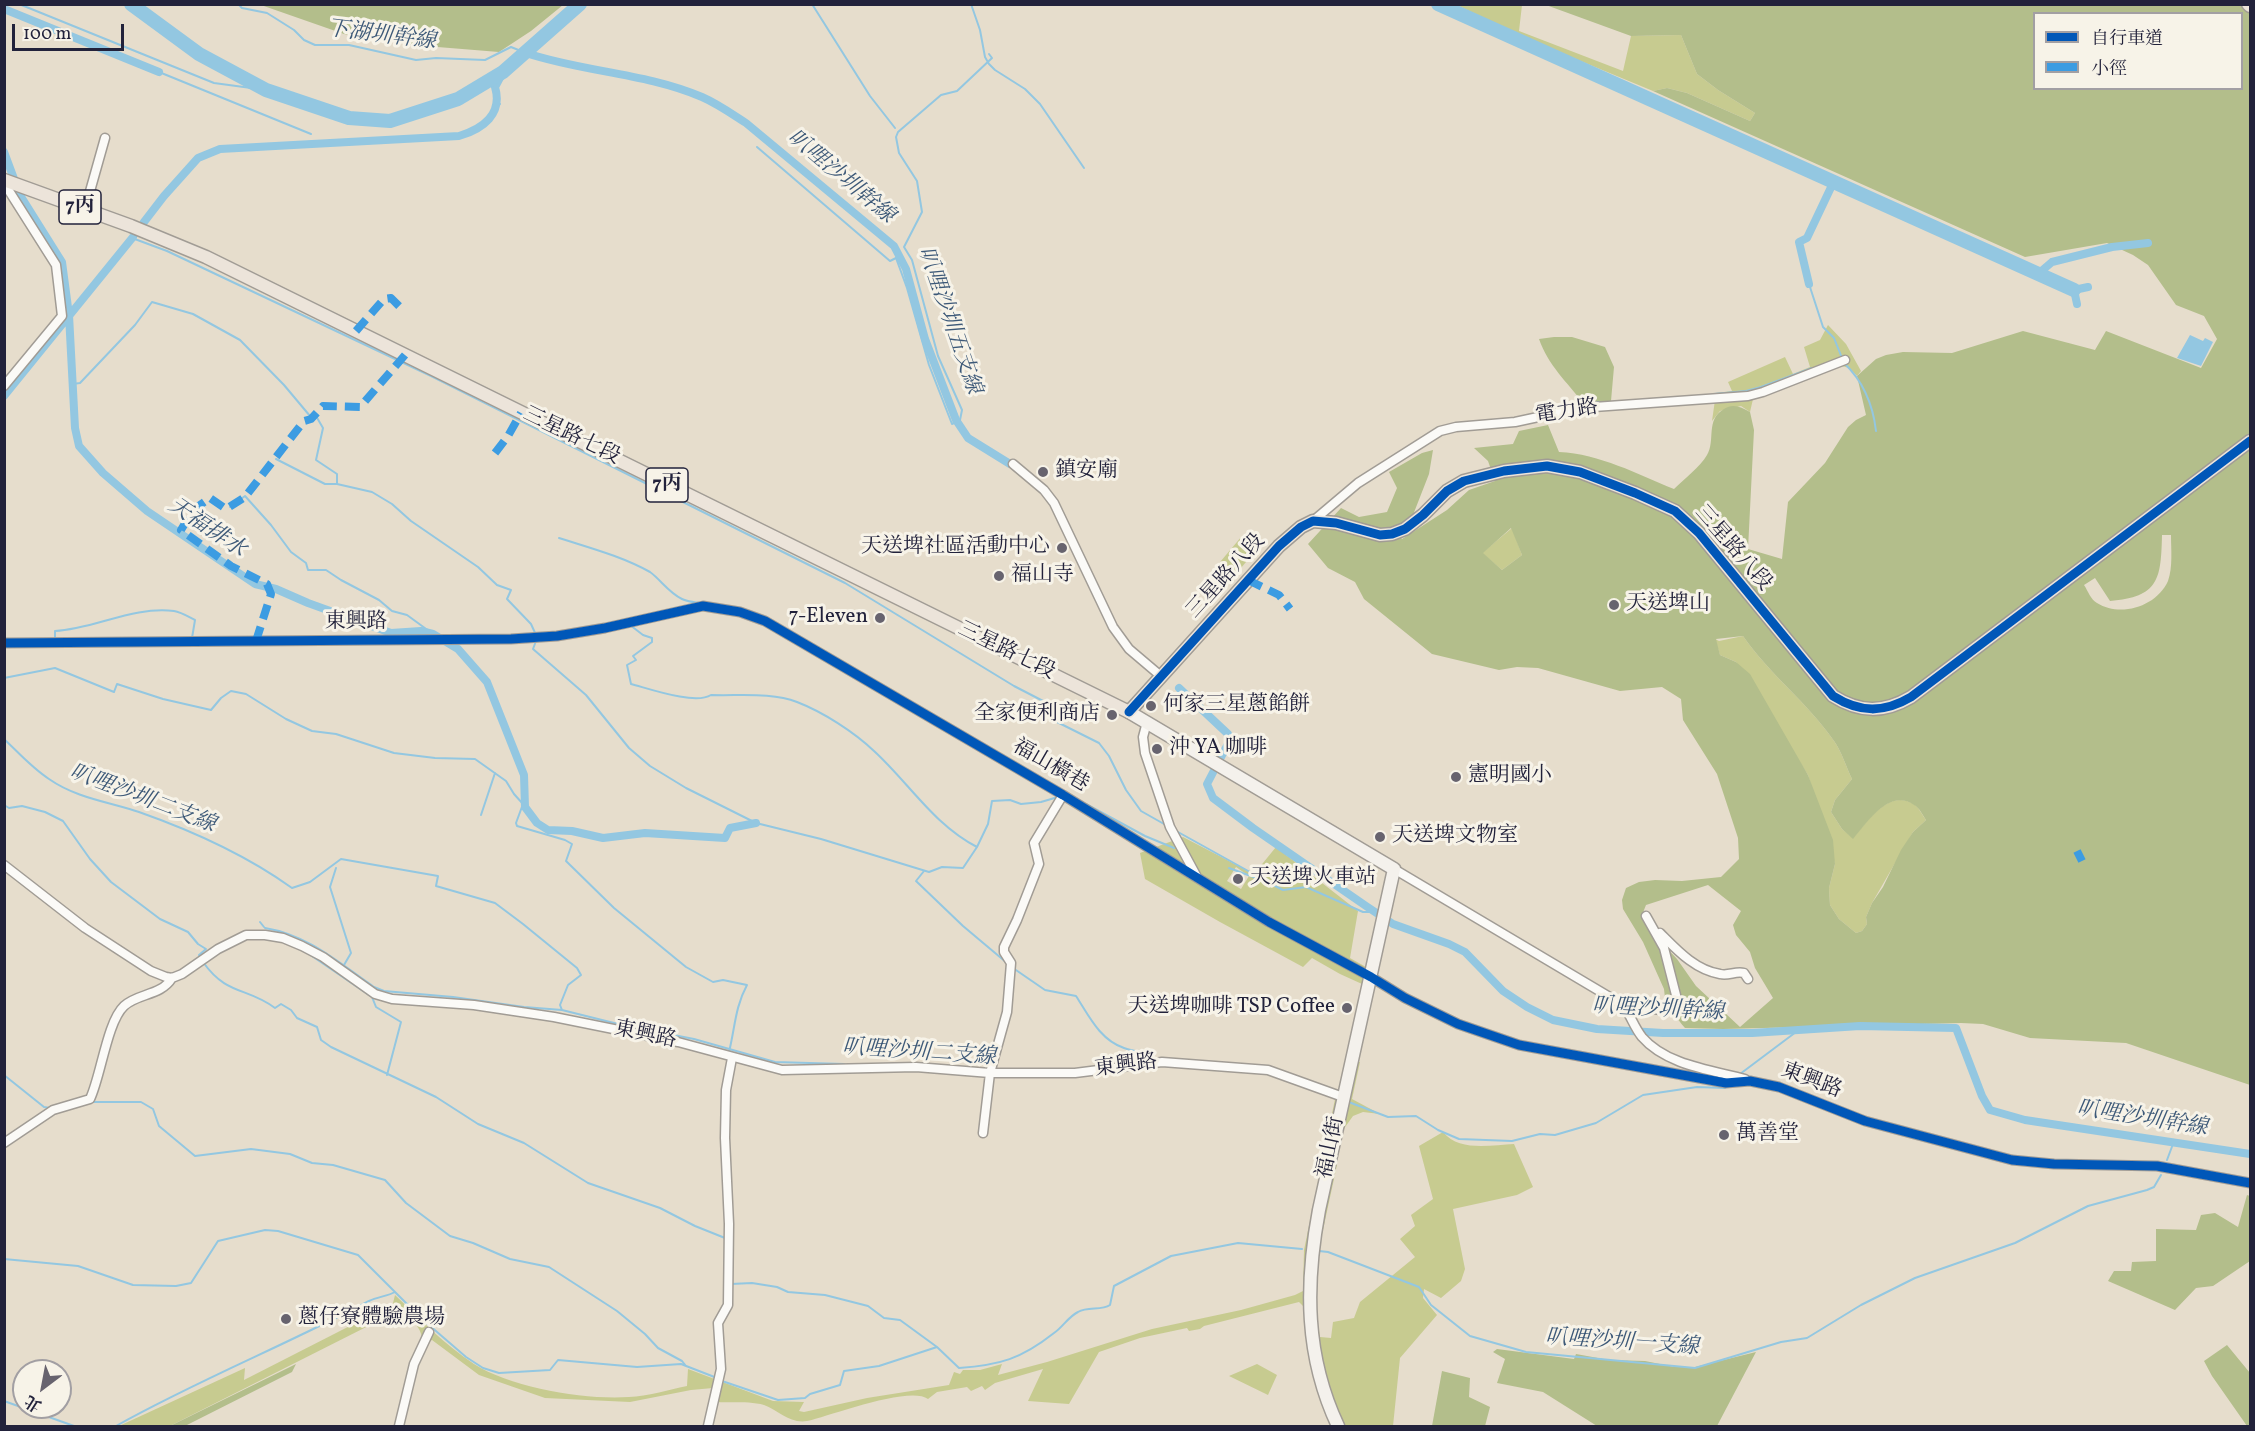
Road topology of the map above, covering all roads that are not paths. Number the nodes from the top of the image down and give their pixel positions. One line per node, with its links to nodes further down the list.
1 (105, 138): 3 (street)
2 (12, 183): 3 (main road, 7丙); 5 (street)
3 (85, 209): 12 (main road, 三星路七段 / 7丙)
4 (1845, 360): 8 (street, 電力路)
5 (4, 386)
6 (2250, 441): 8 (main road, 三星路八段)
7 (1013, 464): 11 (street)
8 (1313, 521): 11 (main road, 三星路八段)
9 (703, 606): 10 (street, 東興路); 14 (street, 福山橫巷)
10 (4, 644)
11 (1162, 677): 12 (main road, 三星路八段)
12 (1129, 712): 13 (street)
13 (1147, 722): 15 (street); 18 (street)
14 (1063, 795): 16 (street, 福山橫巷); 27 (street)
15 (1182, 850): 16 (street); 19 (street)
16 (1165, 858): 19 (street, 福山橫巷)
17 (4, 865): 23 (street)
18 (1394, 869): 22 (street, 福山街); 25 (street)
19 (1197, 878): 22 (street, 福山橫巷)
20 (1646, 916): 21 (street)
21 (1653, 927): 24 (street); 25 (street)
22 (1371, 977): 28 (street, 東興路); 29 (street, 福山街)
23 (172, 978): 26 (street, 東興路); 31 (street, 東興路)
24 (1748, 979)
25 (1630, 1014): 28 (street)
26 (732, 1058): 27 (street, 東興路); 35 (street)
27 (990, 1073): 29 (street, 東興路); 30 (street)
28 (1750, 1081): 32 (street, 東興路)
29 (1343, 1097): 36 (street, 福山街)
30 (983, 1133)
31 (4, 1143)
32 (2250, 1183)
33 (429, 1332): 34 (street)
34 (399, 1426)
35 (708, 1426)
36 (1338, 1426)

